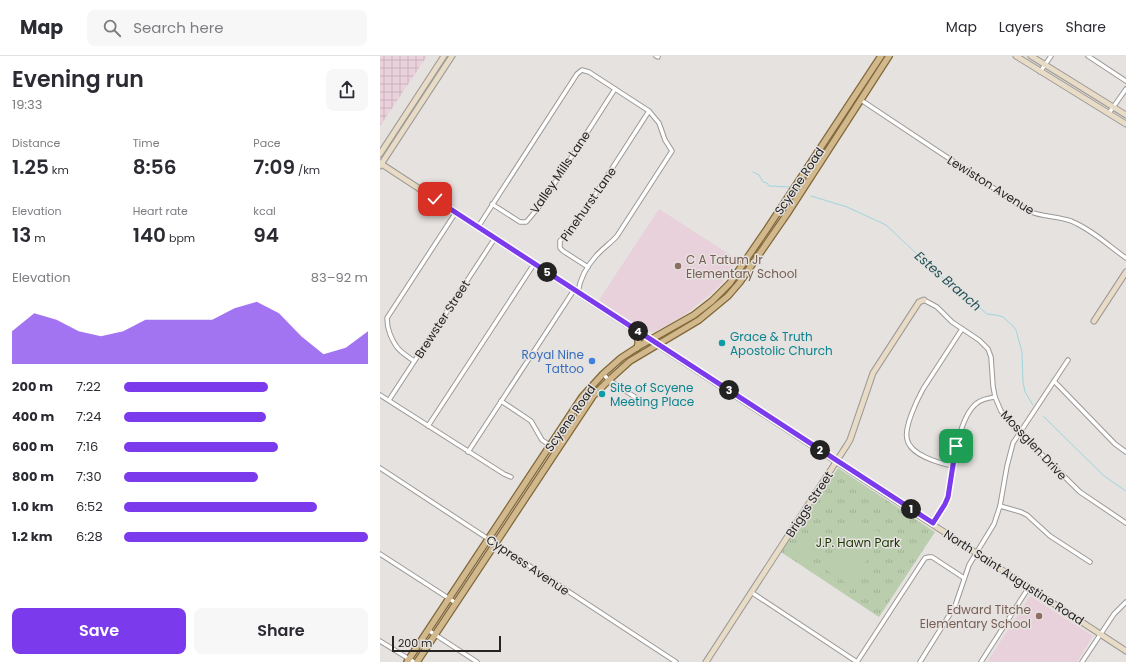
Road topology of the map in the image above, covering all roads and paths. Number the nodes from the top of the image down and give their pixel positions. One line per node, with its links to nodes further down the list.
1 (444, 56): 20 (street)
2 (452, 56): 21 (street)
3 (881, 56): 14 (main road, Scyene Road)
4 (890, 56): 15 (main road, Scyene Road)
5 (1016, 56): 10 (street)
6 (1031, 56): 9 (street)
7 (1051, 56): 9 (street)
8 (1088, 56): 11 (street)
9 (1045, 66): 10 (street); 16 (street)
10 (1040, 72): 18 (street)
11 (1126, 81)
12 (615, 89): 17 (street); 25 (street, Valley Mills Lane); 25 (street)
13 (1126, 89): 16 (street)
14 (856, 95): 15 (street); 38 (main road, Scyene Road)
15 (861, 100): 29 (street, Lewiston Avenue); 39 (main road, Scyene Road)
16 (1114, 107): 18 (street); 19 (street)
17 (649, 111): 31 (street); 31 (street, Pinehurst Lane)
18 (1109, 113): 22 (street)
19 (1126, 115)
20 (403, 118): 21 (street); 23 (street)
21 (409, 122): 24 (street)
22 (1126, 124)
23 (380, 154)
24 (380, 164): 26 (street, North Saint Augustine Road)
25 (492, 204): 27 (street)
26 (456, 212): 27 (street, North Saint Augustine Road); 42 (street)
27 (478, 227): 28 (street, North Saint Augustine Road)
28 (495, 238): 30 (street, North Saint Augustine Road); 42 (street, Brewster Street)
29 (1126, 258)
30 (534, 264): 33 (street, North Saint Augustine Road); 51 (street)
31 (588, 267): 33 (street)
32 (1126, 272): 35 (street)
33 (576, 291): 36 (street, North Saint Augustine Road); 49 (street)
34 (924, 300): 37 (street, Mossglen Drive); 57 (street, Briggs Street)
35 (1094, 321)
36 (634, 329): 38 (street, North Saint Augustine Road); 40 (main road)
37 (962, 329): 47 (street, Mossglen Drive); 58 (street)
38 (651, 340): 39 (street, North Saint Augustine Road); 40 (main road, Scyene Road)
39 (658, 344): 44 (main road, Scyene Road); 57 (street, North Saint Augustine Road)
40 (637, 348): 43 (main road, Scyene Road)
41 (1068, 360): 45 (street)
42 (414, 361): 48 (street, Brewster Street)
43 (603, 374): 44 (street); 53 (main road, Scyene Road)
44 (608, 380): 50 (street); 54 (main road, Scyene Road)
45 (1054, 381): 52 (street); 56 (street)
46 (380, 395): 48 (street)
47 (995, 396): 52 (street, Mossglen Drive); 58 (street)
48 (389, 400): 51 (street)
49 (501, 401): 53 (street); 55 (street)
50 (641, 401)
51 (428, 426): 55 (street)
52 (1020, 432): 61 (street); 63 (street, Mossglen Drive)
53 (550, 446): 54 (street); 64 (main road, Scyene Road)
54 (557, 450): 65 (main road, Scyene Road)
55 (468, 452): 60 (street)
56 (1126, 452)
57 (837, 462): 62 (street, North Saint Augustine Road); 71 (street, Briggs Street)
58 (953, 466): 62 (street)
59 (380, 468): 64 (street, Cypress Avenue)
60 (511, 477)
61 (1000, 506): 66 (street); 68 (street)
62 (933, 523): 66 (street, North Saint Augustine Road)
63 (1126, 523)
64 (489, 538): 65 (street, Cypress Avenue); 72 (main road, Scyene Road)
65 (495, 544): 74 (main road, Scyene Road); 83 (street, Cypress Avenue)
66 (977, 553): 69 (street); 70 (street, North Saint Augustine Road)
67 (380, 554): 72 (street)
68 (1090, 562)
69 (964, 578): 85 (street); 86 (street)
70 (1029, 588): 77 (street, North Saint Augustine Road); 87 (street)
71 (751, 592): 84 (street, Briggs Street); 85 (street)
72 (449, 599): 74 (street); 75 (main road, Scyene Road)
73 (1126, 602): 77 (street)
74 (456, 603): 76 (main road, Scyene Road)
75 (428, 630): 76 (street); 80 (main road, Scyene Road)
76 (435, 634): 81 (main road, Scyene Road); 82 (street)
77 (1101, 634): 79 (street, North Saint Augustine Road); 88 (street)
78 (380, 641): 80 (street)
79 (1126, 651)
80 (410, 661)
81 (417, 662)
82 (477, 662)
83 (676, 662)
84 (706, 662)
85 (857, 662)
86 (920, 662)
87 (982, 662)
88 (1082, 662)

